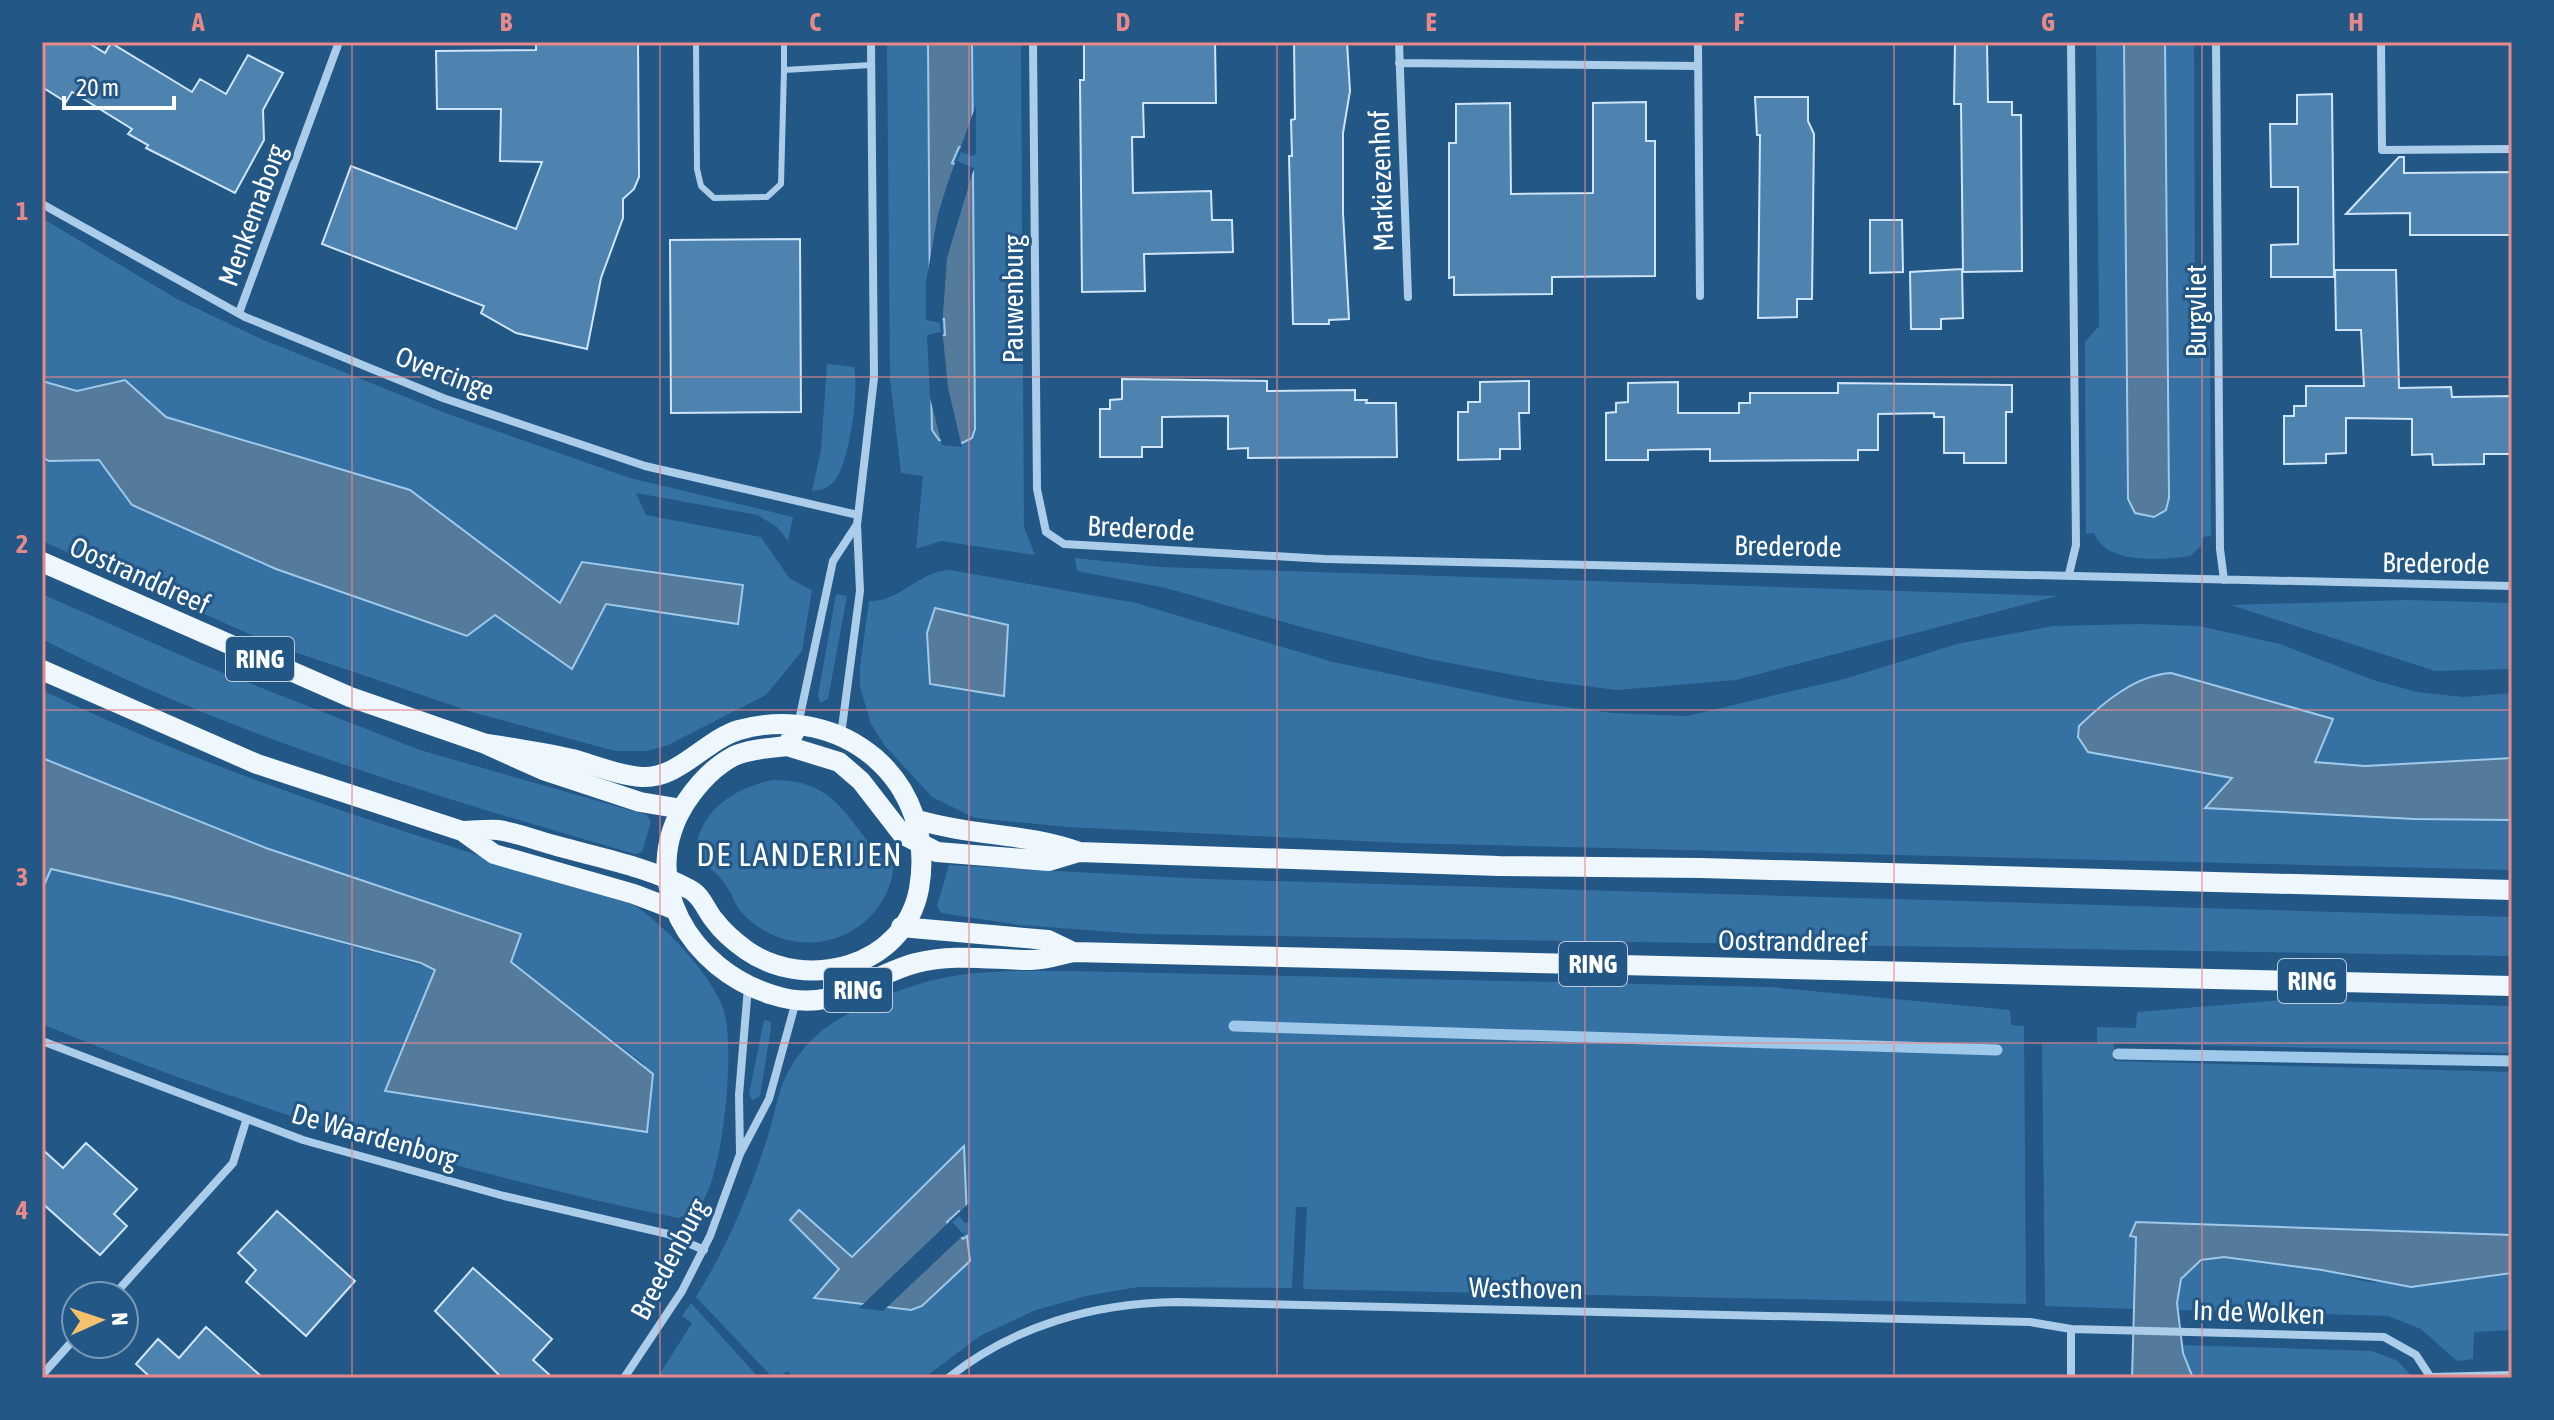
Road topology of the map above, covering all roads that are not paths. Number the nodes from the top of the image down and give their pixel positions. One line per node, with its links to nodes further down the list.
1 (339, 42): 19 (street, Menkemaborg)
2 (696, 42): 14 (lane)
3 (784, 42): 14 (lane)
4 (871, 42): 12 (street)
5 (1033, 42): 21 (street, Pauwenburg)
6 (1399, 42): 11 (street, Markiezenhof)
7 (1698, 42): 13 (street)
8 (2071, 42): 23 (street)
9 (2216, 42): 24 (street, Burgvliet)
10 (2381, 42): 15 (street)
11 (1399, 63): 13 (street); 18 (street, Markiezenhof)
12 (871, 65): 14 (lane); 20 (street)
13 (1697, 66): 17 (street)
14 (784, 70)
15 (2512, 149)
16 (42, 204): 19 (street, Overcinge)
17 (1700, 296)
18 (1408, 297)
19 (239, 313): 20 (street, Overcinge)
20 (857, 520): 27 (street); 28 (street)
21 (1064, 544): 23 (street, Brederode)
22 (42, 562): 29 (main road, Oostranddreef / RING)
23 (2069, 574): 24 (street, Brederode)
24 (2224, 580): 25 (street, Brederode)
25 (2512, 586)
26 (42, 670): 33 (main road, RING)
27 (798, 725): 28 (main road, RING); 29 (main road, Oostranddreef / RING); 30 (main road)
28 (841, 735): 32 (main road, RING)
29 (483, 743): 31 (main road, Oostranddreef / RING)
30 (787, 746): 31 (main road, RING); 34 (main road, RING)
31 (682, 809): 36 (main road, RING)
32 (918, 820): 34 (main road, RING); 35 (main road, RING)
33 (462, 831): 36 (main road, RING); 38 (main road, RING)
34 (922, 846): 35 (main road, RING); 39 (main road, RING)
35 (1079, 852): 37 (main road, RING)
36 (666, 881): 38 (main road, RING); 41 (main road, RING)
37 (2512, 890)
38 (673, 909): 42 (main road, RING)
39 (901, 927): 40 (main road, Oostranddreef / RING); 41 (main road, RING)
40 (1073, 952): 43 (main road, Oostranddreef / RING); 44 (main road, Oostranddreef / RING)
41 (806, 971): 44 (main road, RING)
42 (748, 986): 44 (main road, RING); 47 (street, Breedenburg)
43 (2512, 986)
44 (796, 1001): 47 (street, Breedenburg)
45 (42, 1041): 46 (street, De Waardenborg)
46 (246, 1121): 48 (street, De Waardenborg); 49 (street)
47 (740, 1154): 48 (street, Breedenburg)
48 (704, 1250): 55 (street, Breedenburg)
49 (127, 1280)
50 (2071, 1329): 54 (street, In de Wolken); 56 (street, Westhoven); 57 (street)
51 (60, 1355): 52 (street)
52 (42, 1375)
53 (2512, 1375): 54 (street, In de Wolken)
54 (2431, 1377)
55 (624, 1378)
56 (948, 1378)
57 (2071, 1378)

